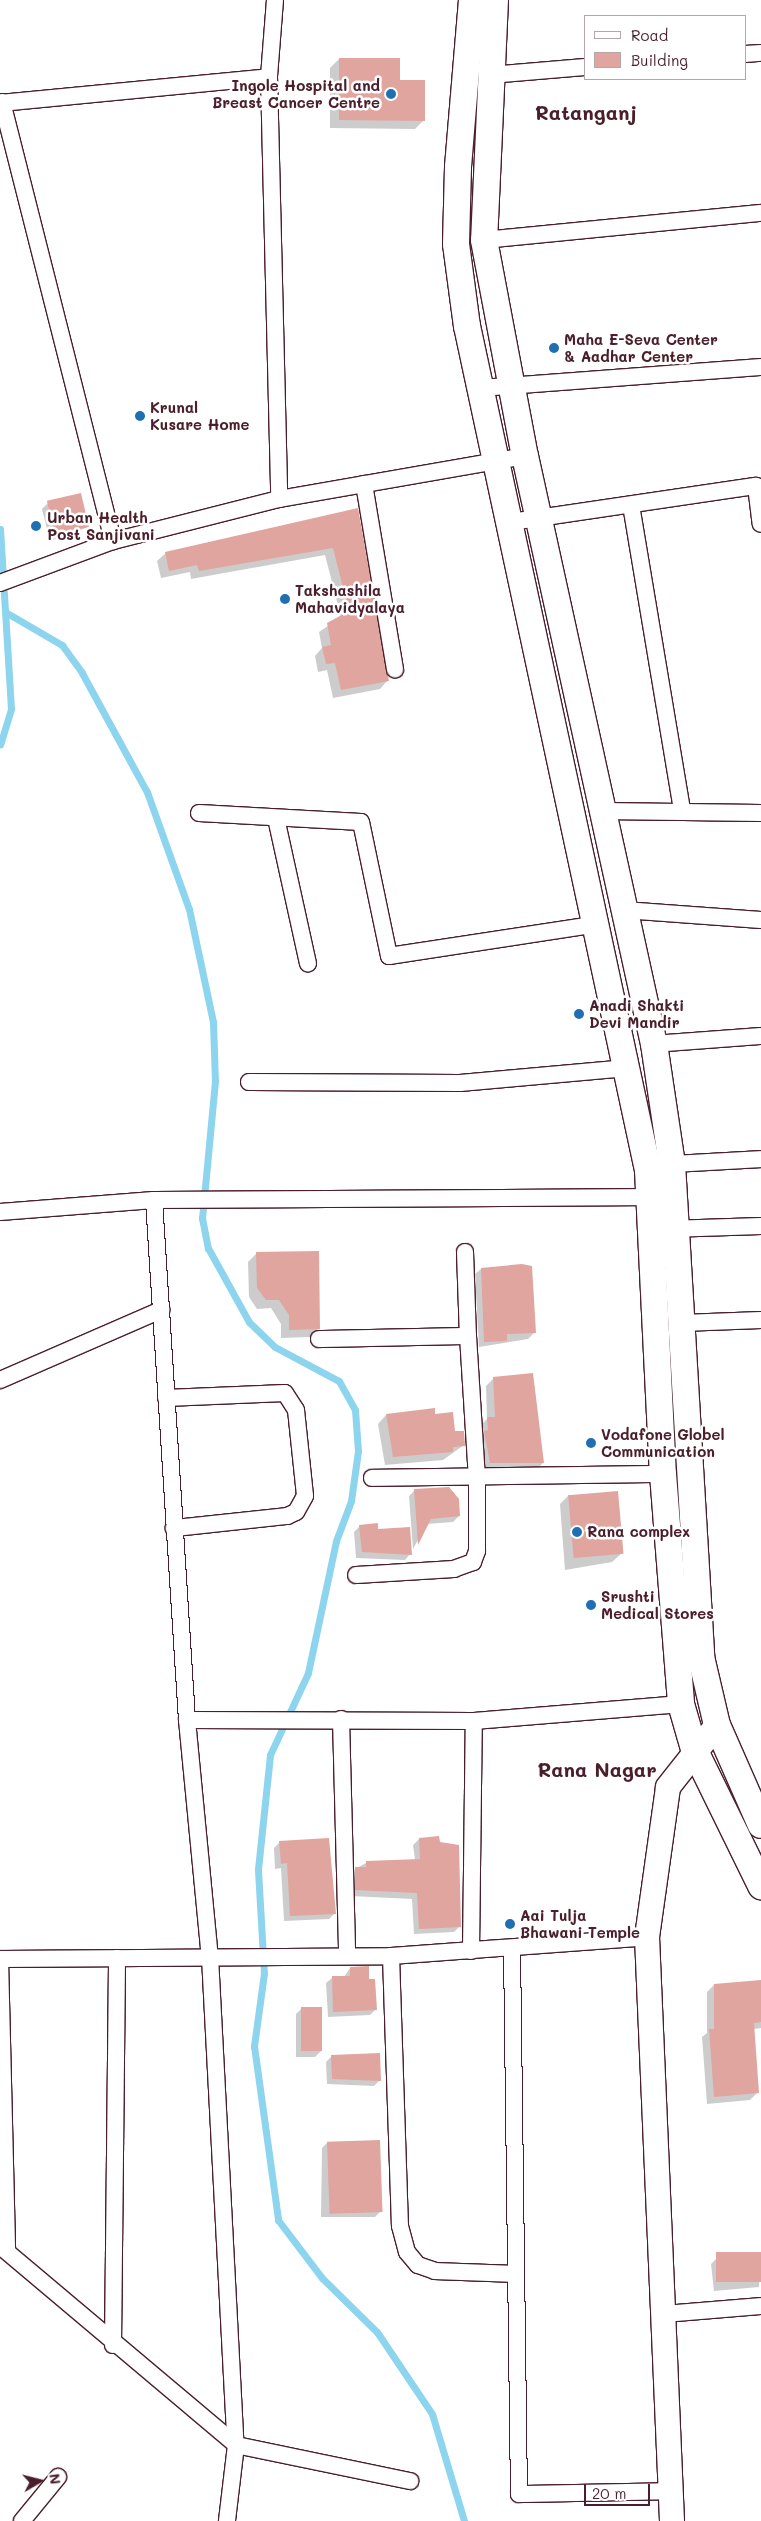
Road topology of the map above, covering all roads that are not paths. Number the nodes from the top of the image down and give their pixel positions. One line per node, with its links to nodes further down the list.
1 (275, 0): 8 (street)
2 (472, 0): 14 (main road)
3 (495, 0): 7 (main road)
4 (761, 53): 5 (street)
5 (746, 54)
6 (584, 67): 7 (street)
7 (490, 75): 11 (main road)
8 (269, 77): 9 (street); 19 (street)
9 (1, 102): 24 (street)
10 (761, 213): 11 (street)
11 (484, 240): 13 (main road)
12 (761, 367): 13 (street)
13 (511, 384): 14 (street); 15 (main road)
14 (482, 388): 16 (main road)
15 (525, 456): 16 (street); 21 (main road)
16 (498, 461): 17 (street); 22 (main road)
17 (364, 484): 19 (street); 26 (street)
18 (758, 486): 20 (street); 23 (street)
19 (279, 499): 24 (street)
20 (632, 505): 21 (street); 29 (street)
21 (540, 518): 22 (street); 28 (main road)
22 (511, 522): 36 (main road)
23 (761, 524)
24 (113, 542): 25 (street)
25 (0, 583)
26 (395, 669)
27 (761, 803): 30 (street)
28 (601, 810): 29 (street); 34 (main road)
29 (682, 811): 30 (street)
30 (744, 812): 31 (street)
31 (761, 812)
32 (199, 814): 33 (street)
33 (276, 818): 36 (street); 37 (street)
34 (624, 910): 35 (street); 39 (main road)
35 (761, 920)
36 (598, 924): 40 (main road)
37 (308, 964)
38 (761, 1036): 39 (street)
39 (654, 1044): 43 (main road)
40 (627, 1068): 41 (street); 44 (main road)
41 (249, 1082)
42 (761, 1159): 43 (street)
43 (672, 1164): 44 (main road)
44 (662, 1197): 45 (street); 48 (main road)
45 (154, 1200): 46 (street); 50 (street)
46 (0, 1212)
47 (761, 1226): 48 (street)
48 (663, 1229): 52 (main road); 57 (main road)
49 (464, 1252): 53 (street)
50 (161, 1310): 55 (street); 56 (street)
51 (761, 1320): 52 (street)
52 (682, 1323): 66 (main road)
53 (468, 1336): 54 (street); 59 (street)
54 (319, 1339)
55 (0, 1380)
56 (166, 1398): 60 (street); 60 (street)
57 (663, 1474): 59 (street); 62 (main road)
58 (372, 1478): 59 (street)
59 (477, 1478): 61 (street)
60 (174, 1528): 64 (street)
61 (356, 1574)
62 (681, 1704): 65 (street); 67 (main road)
63 (341, 1719): 64 (street); 65 (street); 73 (street)
64 (187, 1720): 75 (street)
65 (474, 1721): 72 (street)
66 (716, 1725): 67 (street); 68 (main road)
67 (694, 1749): 69 (main road); 70 (street)
68 (761, 1825)
69 (761, 1886)
70 (647, 1937): 71 (street); 81 (street)
71 (512, 1948): 72 (street); 79 (street)
72 (471, 1951): 74 (street)
73 (347, 1956): 74 (street); 75 (street)
74 (391, 1956): 79 (street)
75 (210, 1957): 76 (street); 83 (street)
76 (117, 1958): 77 (street); 82 (street)
77 (0, 1959): 78 (street)
78 (4, 2248): 82 (street)
79 (516, 2274): 86 (street)
80 (761, 2306): 81 (street)
81 (663, 2314): 86 (street)
82 (112, 2345): 83 (street)
83 (236, 2445): 85 (street); 88 (street)
84 (58, 2477): 87 (street)
85 (410, 2481)
86 (671, 2491): 89 (street)
87 (22, 2521)
88 (227, 2521)
89 (672, 2521)

